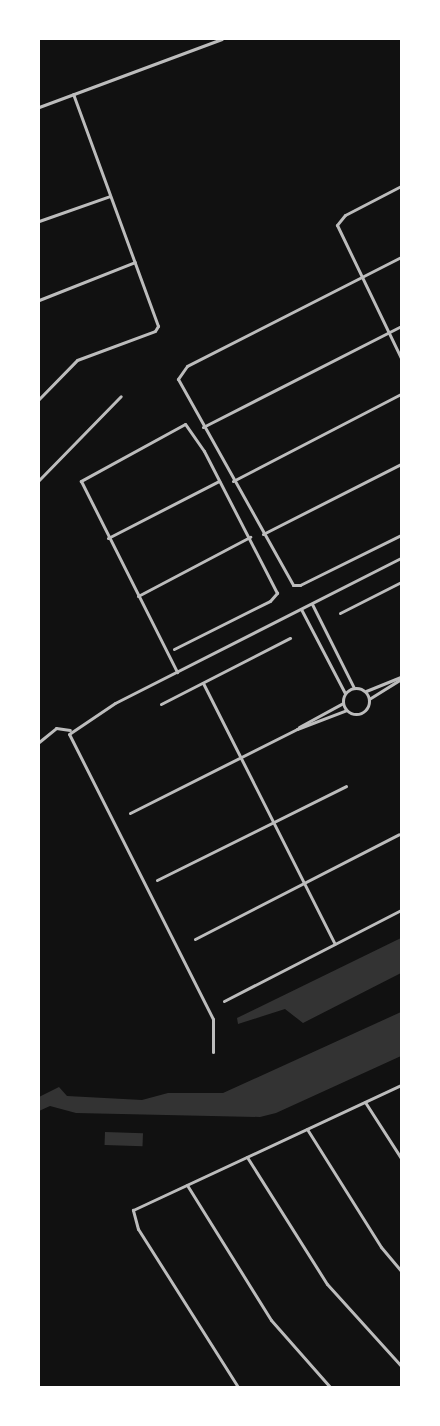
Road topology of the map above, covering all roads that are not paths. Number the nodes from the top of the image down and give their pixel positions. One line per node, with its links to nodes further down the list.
1 (222, 39): 2 (street)
2 (210, 41): 3 (street)
3 (73, 94): 4 (street); 6 (street)
4 (39, 107)
5 (401, 186): 10 (street)
6 (110, 196): 7 (street); 9 (street)
7 (39, 221)
8 (401, 257): 10 (street)
9 (135, 262): 11 (street); 17 (street)
10 (361, 277): 13 (street); 18 (street)
11 (39, 300)
12 (401, 326): 13 (street)
13 (389, 332): 14 (street); 18 (street)
14 (401, 358)
15 (401, 394): 22 (street)
16 (121, 396): 20 (street)
17 (39, 400)
18 (203, 427): 22 (street)
19 (401, 464): 23 (street)
20 (39, 480)
21 (219, 481): 25 (street); 26 (street); 26 (street)
22 (233, 481): 23 (street)
23 (263, 534): 24 (street)
24 (401, 535)
25 (250, 537): 29 (street); 34 (street)
26 (108, 538): 29 (street)
27 (401, 558): 30 (street)
28 (401, 582): 32 (street)
29 (138, 596): 35 (street)
30 (312, 604): 31 (street); 38 (street)
31 (301, 609): 35 (street); 40 (street)
32 (340, 613)
33 (290, 638): 37 (street)
34 (174, 649)
35 (177, 672): 46 (street)
36 (401, 678): 39 (street); 41 (street)
37 (203, 683): 43 (street); 48 (street)
38 (354, 688): 39 (street); 40 (street)
39 (366, 691): 41 (street)
40 (346, 693): 42 (street)
41 (369, 699): 44 (street)
42 (343, 703): 44 (street); 45 (street)
43 (161, 704)
44 (348, 710): 45 (street)
45 (297, 729): 48 (street)
46 (70, 730): 47 (street); 59 (street)
47 (39, 742)
48 (240, 758): 50 (street); 51 (street)
49 (346, 786): 51 (street)
50 (130, 813)
51 (273, 822): 53 (street); 54 (street)
52 (400, 834): 54 (street)
53 (157, 880)
54 (304, 883): 56 (street); 57 (street)
55 (401, 910): 57 (street)
56 (195, 939)
57 (335, 944): 58 (street)
58 (224, 1001)
59 (213, 1052)
60 (401, 1085): 61 (street)
61 (365, 1102): 62 (street); 64 (street)
62 (307, 1129): 63 (street); 66 (street)
63 (246, 1157): 65 (street); 67 (street)
64 (401, 1158)
65 (187, 1185): 68 (street); 69 (street)
66 (401, 1271)
67 (401, 1366)
68 (238, 1387)
69 (330, 1387)

